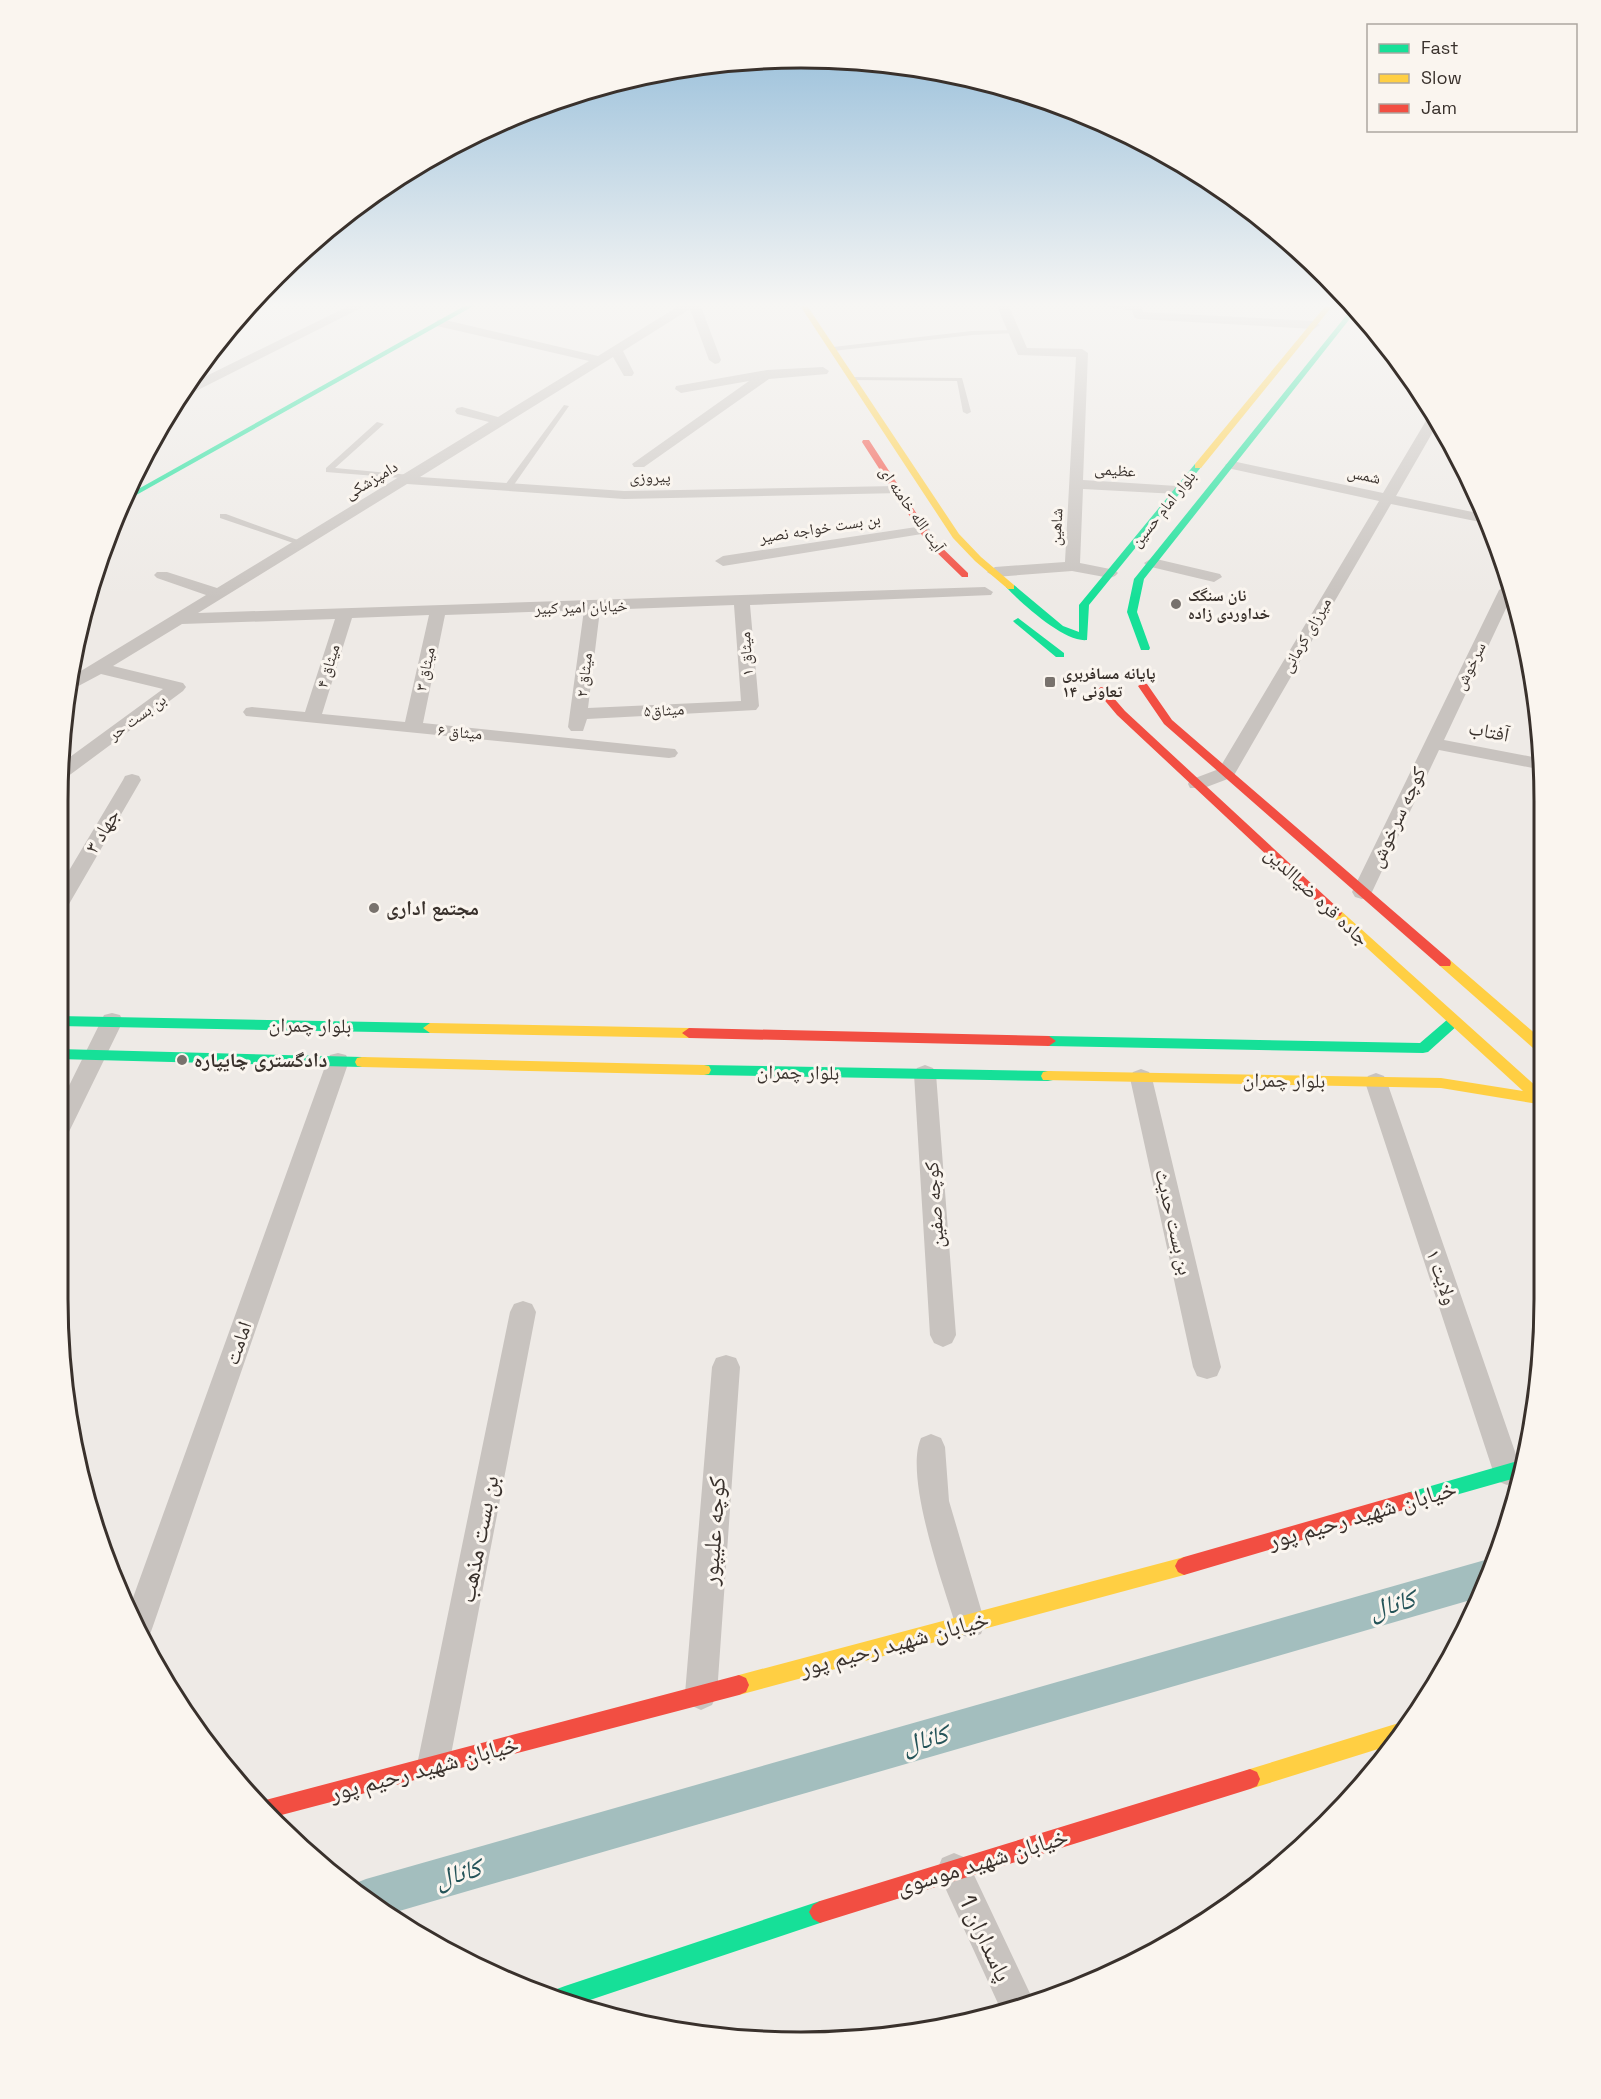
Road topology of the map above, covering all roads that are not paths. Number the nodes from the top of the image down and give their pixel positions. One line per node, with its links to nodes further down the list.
1 (301, 402): 11 (street)
2 (532, 402): 14 (street, دامپزشکی)
3 (727, 402): 19 (street)
4 (867, 402): 35 (street, آیت الله خامنه ای)
5 (965, 402): 13 (lane)
6 (1080, 402): 22 (street, عظیمی)
7 (1251, 402): 25 (street, بلوار امام حسین)
8 (1281, 402): 20 (street, بلوار امام حسین)
9 (271, 403): 11 (street); 18 (street)
10 (566, 406): 23 (lane)
11 (289, 409): 26 (street)
12 (462, 411): 14 (street)
13 (967, 412)
14 (500, 422): 21 (street, دامپزشکی)
15 (380, 424): 21 (lane)
16 (856, 425): 24 (street, آیت الله خامنه ای)
17 (1430, 426): 27 (street, میرزای کرمانی)
18 (201, 441)
19 (639, 464)
20 (1232, 465): 27 (street, شمس); 33 (street, بلوار امام حسین)
21 (408, 478): 23 (street, پیروزی); 31 (street, دامپزشکی)
22 (1076, 484): 25 (street, عظیمی); 34 (street, شاهین)
23 (508, 487): 24 (street, پیروزی)
24 (896, 490): 30 (street, آیت الله خامنه ای)
25 (1178, 490): 36 (street, بلوار امام حسین)
26 (135, 495)
27 (1386, 498): 29 (street, شمس); 69 (street, میرزای کرمانی)
28 (223, 516): 31 (lane)
29 (1477, 518)
30 (923, 530): 32 (street, بن بست خواجه نصیر); 40 (street, آیت الله خامنه ای)
31 (302, 543): 39 (street, دامپزشکی)
32 (723, 561)
33 (1152, 563): 38 (street); 50 (street, بلوار امام حسین)
34 (1072, 566): 35 (street, شاهین); 36 (street)
35 (995, 572): 49 (street, آیت الله خامنه ای)
36 (1110, 573): 49 (street, بلوار امام حسین)
37 (162, 575): 39 (street)
38 (1215, 577)
39 (219, 594): 47 (street, دامپزشکی)
40 (989, 596): 42 (street, خیابان امیر کبیر)
41 (1504, 596): 65 (street, سرخوش)
42 (742, 601): 43 (street, خیابان امیر کبیر); 59 (street, میثاق ۱)
43 (592, 607): 44 (street, خیابان امیر کبیر); 61 (street, میثاق ۲)
44 (438, 612): 45 (street, خیابان امیر کبیر); 63 (street, میثاق ۳)
45 (345, 614): 47 (street, خیابان امیر کبیر); 62 (street, میثاق ۴)
46 (1010, 614): 51 (street)
47 (178, 620): 52 (street, دامپزشکی)
48 (1099, 636): 49 (street)
49 (1084, 638): 51 (street)
50 (1124, 639)
51 (1060, 655): 53 (street)
52 (99, 668): 54 (street, دامپزشکی); 68 (street, بن بست حر)
53 (1065, 672)
54 (78, 681)
55 (1142, 685): 69 (street, جاده قره ضیاالدین)
56 (1087, 686): 57 (street)
57 (1101, 690): 58 (street); 71 (street, جاده قره ضیاالدین)
58 (1117, 691)
59 (750, 706): 61 (street, میثاق۵)
60 (252, 712): 62 (street, میثاق ۶)
61 (578, 714): 64 (street, میثاق ۲)
62 (312, 718): 63 (street, میثاق ۶)
63 (412, 727): 64 (street, میثاق ۶)
64 (575, 742): 66 (street, میثاق ۶)
65 (1432, 743): 67 (street, آفتاب); 73 (street, کوچه سرخوش)
66 (669, 753)
67 (1532, 763)
68 (69, 767)
69 (1226, 773): 71 (street); 73 (street, جاده قره ضیاالدین)
70 (132, 780): 72 (street, جهاد ۳)
71 (1197, 784): 76 (street, جاده قره ضیاالدین)
72 (68, 877)
73 (1362, 892): 77 (street, جاده قره ضیاالدین)
74 (68, 1021): 75 (street, بلوار چمران)
75 (112, 1021): 76 (street, بلوار چمران); 79 (street)
76 (1453, 1022): 84 (street, جاده قره ضیاالدین)
77 (1534, 1041)
78 (68, 1054): 79 (street, بلوار چمران)
79 (96, 1055): 80 (street, بلوار چمران); 86 (street)
80 (338, 1061): 81 (street, بلوار چمران); 94 (street, امامت)
81 (924, 1074): 82 (street, بلوار چمران); 88 (street, کوچه صفین)
82 (1141, 1078): 83 (street, بلوار چمران); 90 (street, بن بست حدیث)
83 (1376, 1082): 85 (street, بلوار چمران); 92 (street, ولایت ۱)
84 (1534, 1094)
85 (1534, 1097)
86 (68, 1111)
87 (523, 1312): 98 (street, بن بست مذهب)
88 (943, 1335)
89 (726, 1367): 96 (street, کوچه علیپور)
90 (1207, 1367)
91 (931, 1448): 95 (street)
92 (1513, 1468)
93 (1513, 1470): 95 (street, خیابان شهید رحیم پور)
94 (141, 1618)
95 (970, 1623): 96 (street, خیابان شهید رحیم پور)
96 (701, 1694): 98 (street, خیابان شهید رحیم پور)
97 (1388, 1736): 100 (street, خیابان شهید موسوی)
98 (433, 1765): 99 (street, خیابان شهید رحیم پور)
99 (273, 1808)
100 (954, 1870): 101 (street, خیابان شهید موسوی); 102 (street, پاسداران 1)
101 (571, 1995)
102 (1015, 2000)

